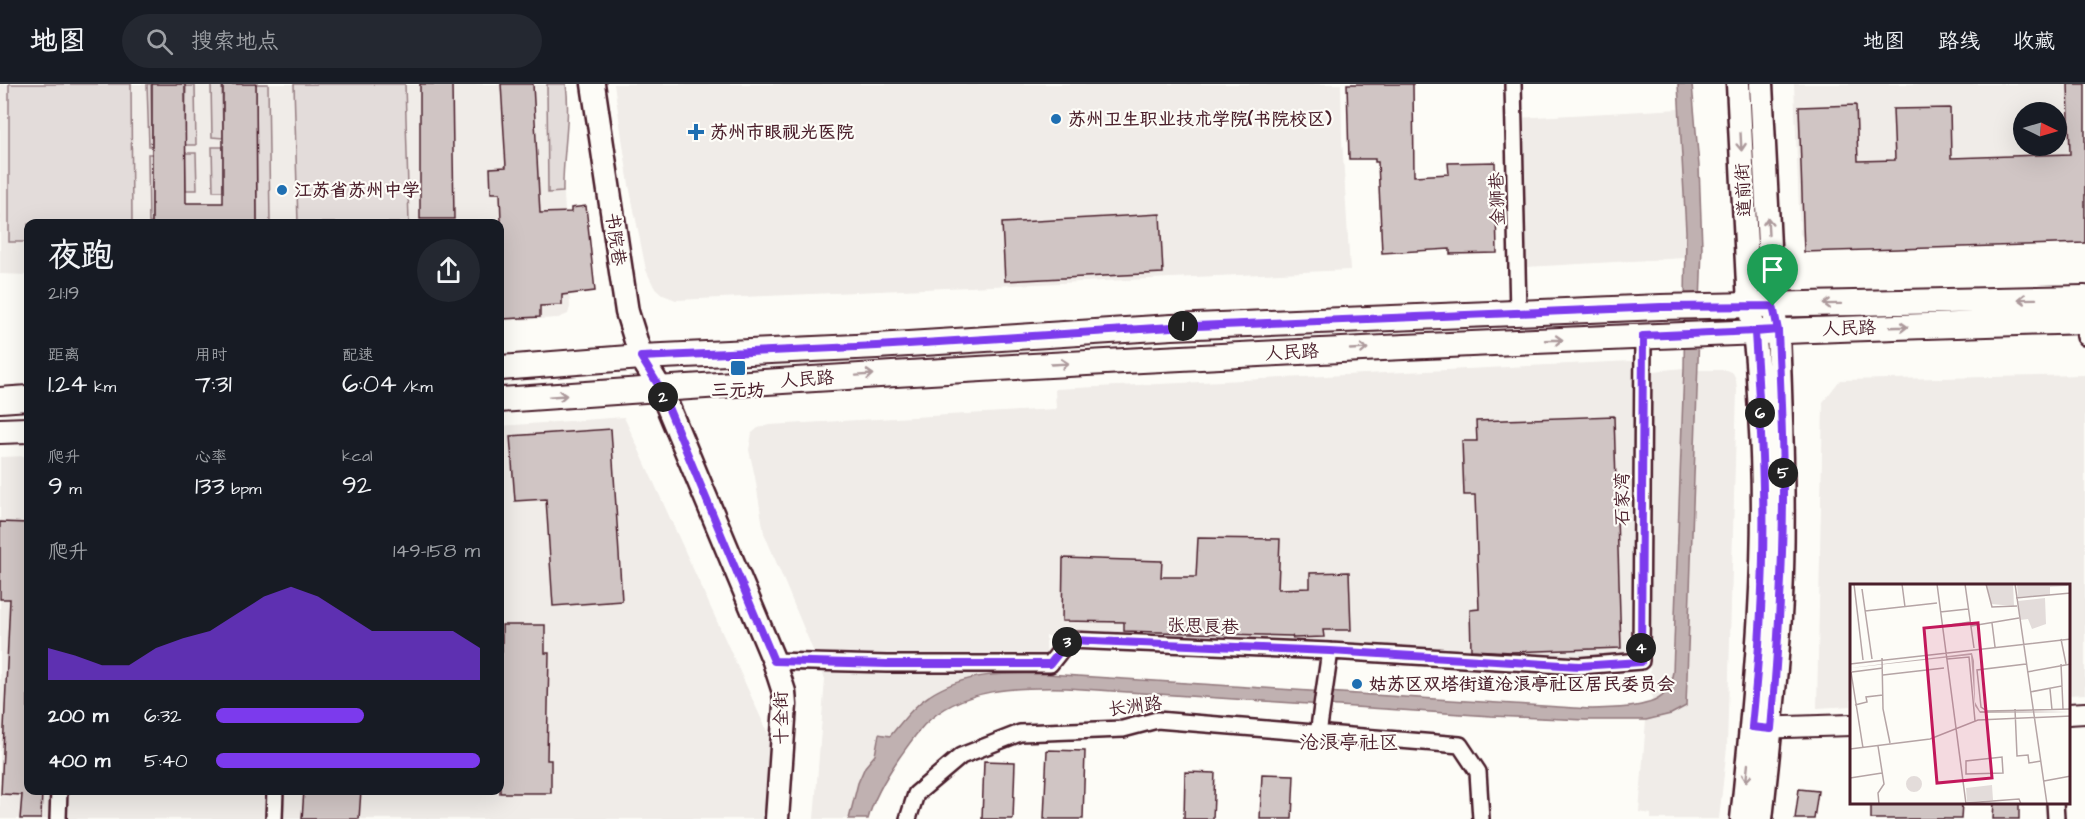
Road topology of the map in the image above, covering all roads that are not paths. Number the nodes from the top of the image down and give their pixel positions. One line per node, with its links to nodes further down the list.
1 (593, 84): 10 (main road, 书院巷)
2 (1513, 84): 6 (street, 金狮巷)
3 (1738, 84): 5 (main road, 道前街, one-way to 5)
4 (1761, 84): 5 (main road, 道前街, one-way to 4)
5 (1761, 305): 6 (main road, 人民路); 7 (main road, 人民路, one-way to 5); 8 (main road, 道前街)
6 (1518, 314): 10 (main road, 人民路)
7 (2085, 319): 8 (main road, 人民路, one-way to 7)
8 (1766, 331): 9 (main road, 人民路); 24 (main road, 道前街)
9 (1648, 336): 12 (main road, 人民路, one-way to 9); 20 (street, 石家湾)
10 (641, 357): 11 (main road, 人民路); 12 (main road, 书院巷)
11 (504, 368)
12 (660, 388): 15 (main road, 人民路, one-way to 12); 19 (main road, 十全街)
13 (24, 398): 14 (main road)
14 (0, 400)
15 (504, 400)
16 (24, 430): 17 (main road)
17 (0, 431)
18 (1330, 651): 19 (street, 张思良巷); 20 (street, 张思良巷); 25 (street)
19 (774, 661): 31 (main road, 十全街)
20 (1641, 662)
21 (2085, 713): 22 (street)
22 (2070, 714)
23 (1850, 725): 24 (street)
24 (1761, 728): 34 (main road, one-way to 34); 35 (main road)
25 (1318, 734): 32 (street, 长洲路); 33 (street, 长洲路)
26 (59, 795): 29 (street)
27 (275, 795): 30 (street)
28 (2055, 804): 36 (street)
29 (58, 819)
30 (274, 819)
31 (777, 819)
32 (908, 819)
33 (1481, 819)
34 (1742, 819)
35 (1761, 819)
36 (2056, 819)

